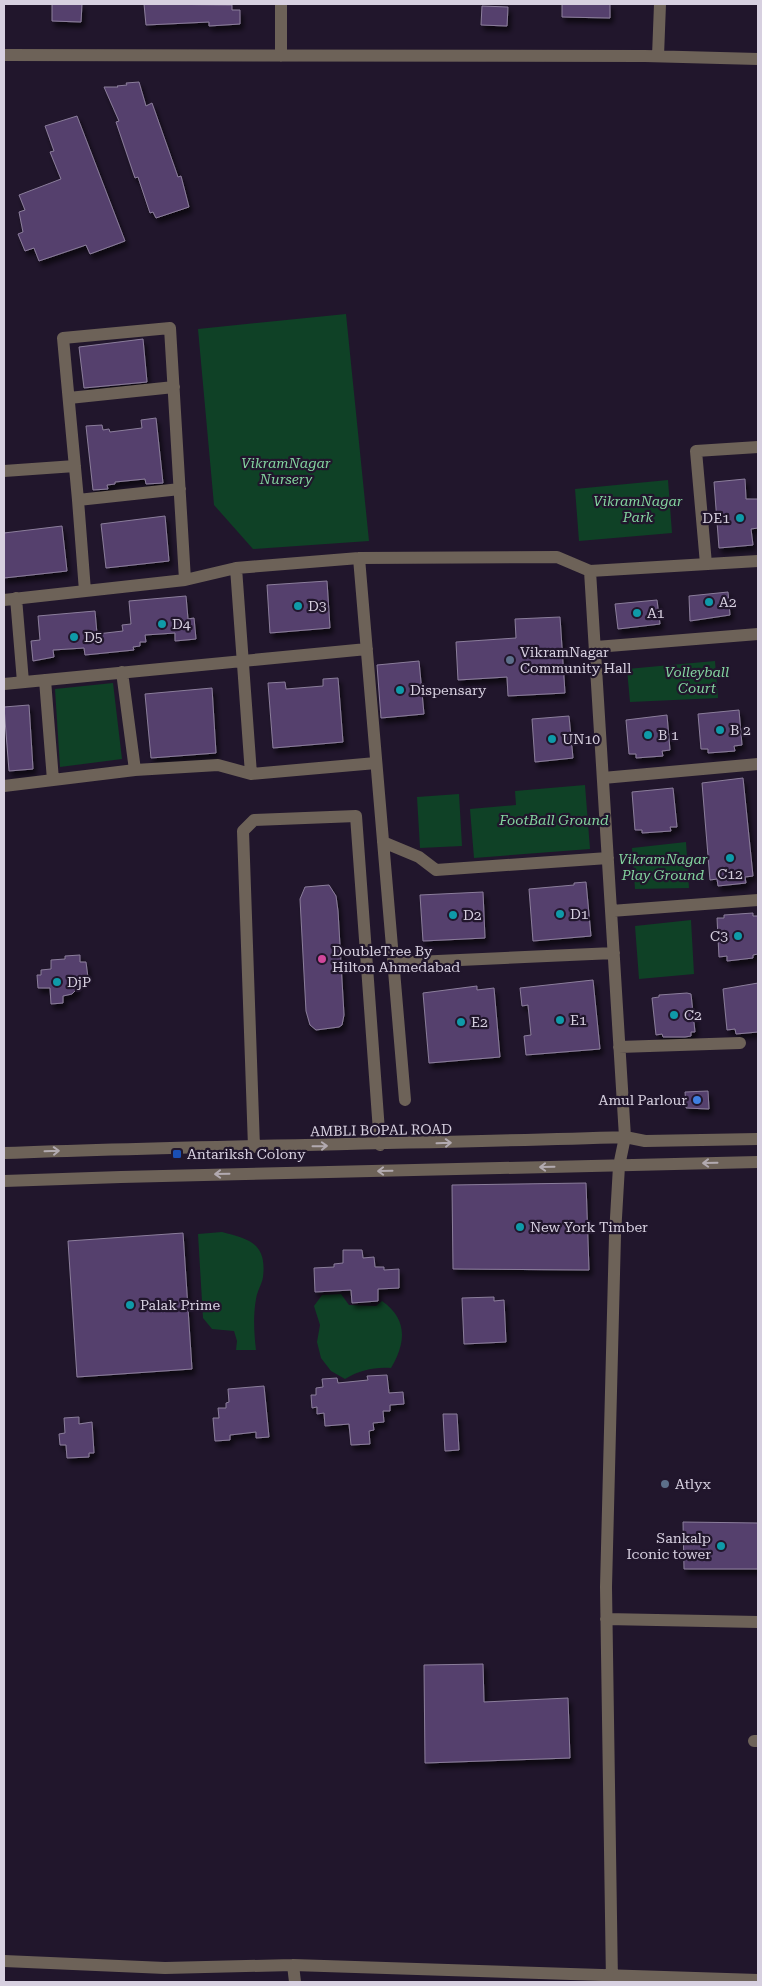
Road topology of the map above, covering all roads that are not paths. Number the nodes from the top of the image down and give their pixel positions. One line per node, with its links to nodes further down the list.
1 (281, 4): 4 (street)
2 (660, 4): 5 (street)
3 (4, 55): 4 (street)
4 (281, 56): 5 (street)
5 (658, 56): 6 (street)
6 (758, 59)
7 (174, 387): 8 (street); 8 (street); 12 (street)
8 (68, 398): 10 (street)
9 (758, 447): 16 (street)
10 (75, 466): 11 (street); 13 (street)
11 (4, 471)
12 (180, 489): 13 (street); 19 (street)
13 (78, 500): 20 (street)
14 (359, 558): 17 (street); 18 (street); 24 (street)
15 (758, 560): 16 (street)
16 (706, 564): 18 (street)
17 (236, 568): 19 (street); 25 (street)
18 (590, 571): 23 (street)
19 (185, 580): 20 (street)
20 (85, 591): 21 (street)
21 (10, 599): 28 (street)
22 (758, 634): 23 (street)
23 (596, 647): 34 (street)
24 (366, 649): 25 (street); 30 (street)
25 (243, 660): 26 (street); 33 (street)
26 (122, 672): 27 (street); 32 (street)
27 (45, 680): 28 (street); 35 (street)
28 (23, 682): 29 (street)
29 (4, 684)
30 (376, 762): 33 (street); 37 (street)
31 (758, 764): 34 (street)
32 (135, 770): 33 (street); 35 (street)
33 (251, 774)
34 (604, 778): 38 (street)
35 (53, 780): 36 (street)
36 (4, 786)
37 (383, 842): 38 (street); 42 (street)
38 (608, 858): 40 (street)
39 (758, 900): 40 (street)
40 (611, 911): 41 (street)
41 (614, 953): 42 (street); 44 (street)
42 (393, 963): 45 (street)
43 (740, 1043): 44 (street)
44 (619, 1047): 46 (street)
45 (405, 1100)
46 (625, 1137): 47 (street, AMBLI BOPAL ROAD); 48 (street, AMBLI BOPAL ROAD, one-way to 46); 52 (street)
47 (758, 1139)
48 (380, 1145): 49 (street, AMBLI BOPAL ROAD, one-way to 48); 49 (street)
49 (254, 1147): 50 (street, AMBLI BOPAL ROAD, one-way to 49)
50 (4, 1153)
51 (758, 1162): 52 (street, one-way to 52)
52 (619, 1166): 53 (street, one-way to 53); 54 (street)
53 (4, 1181)
54 (606, 1619): 55 (street); 58 (street)
55 (758, 1622)
56 (4, 1961): 57 (street)
57 (293, 1965): 58 (street); 60 (street)
58 (612, 1980): 59 (street)
59 (758, 1980)
60 (295, 1982)

